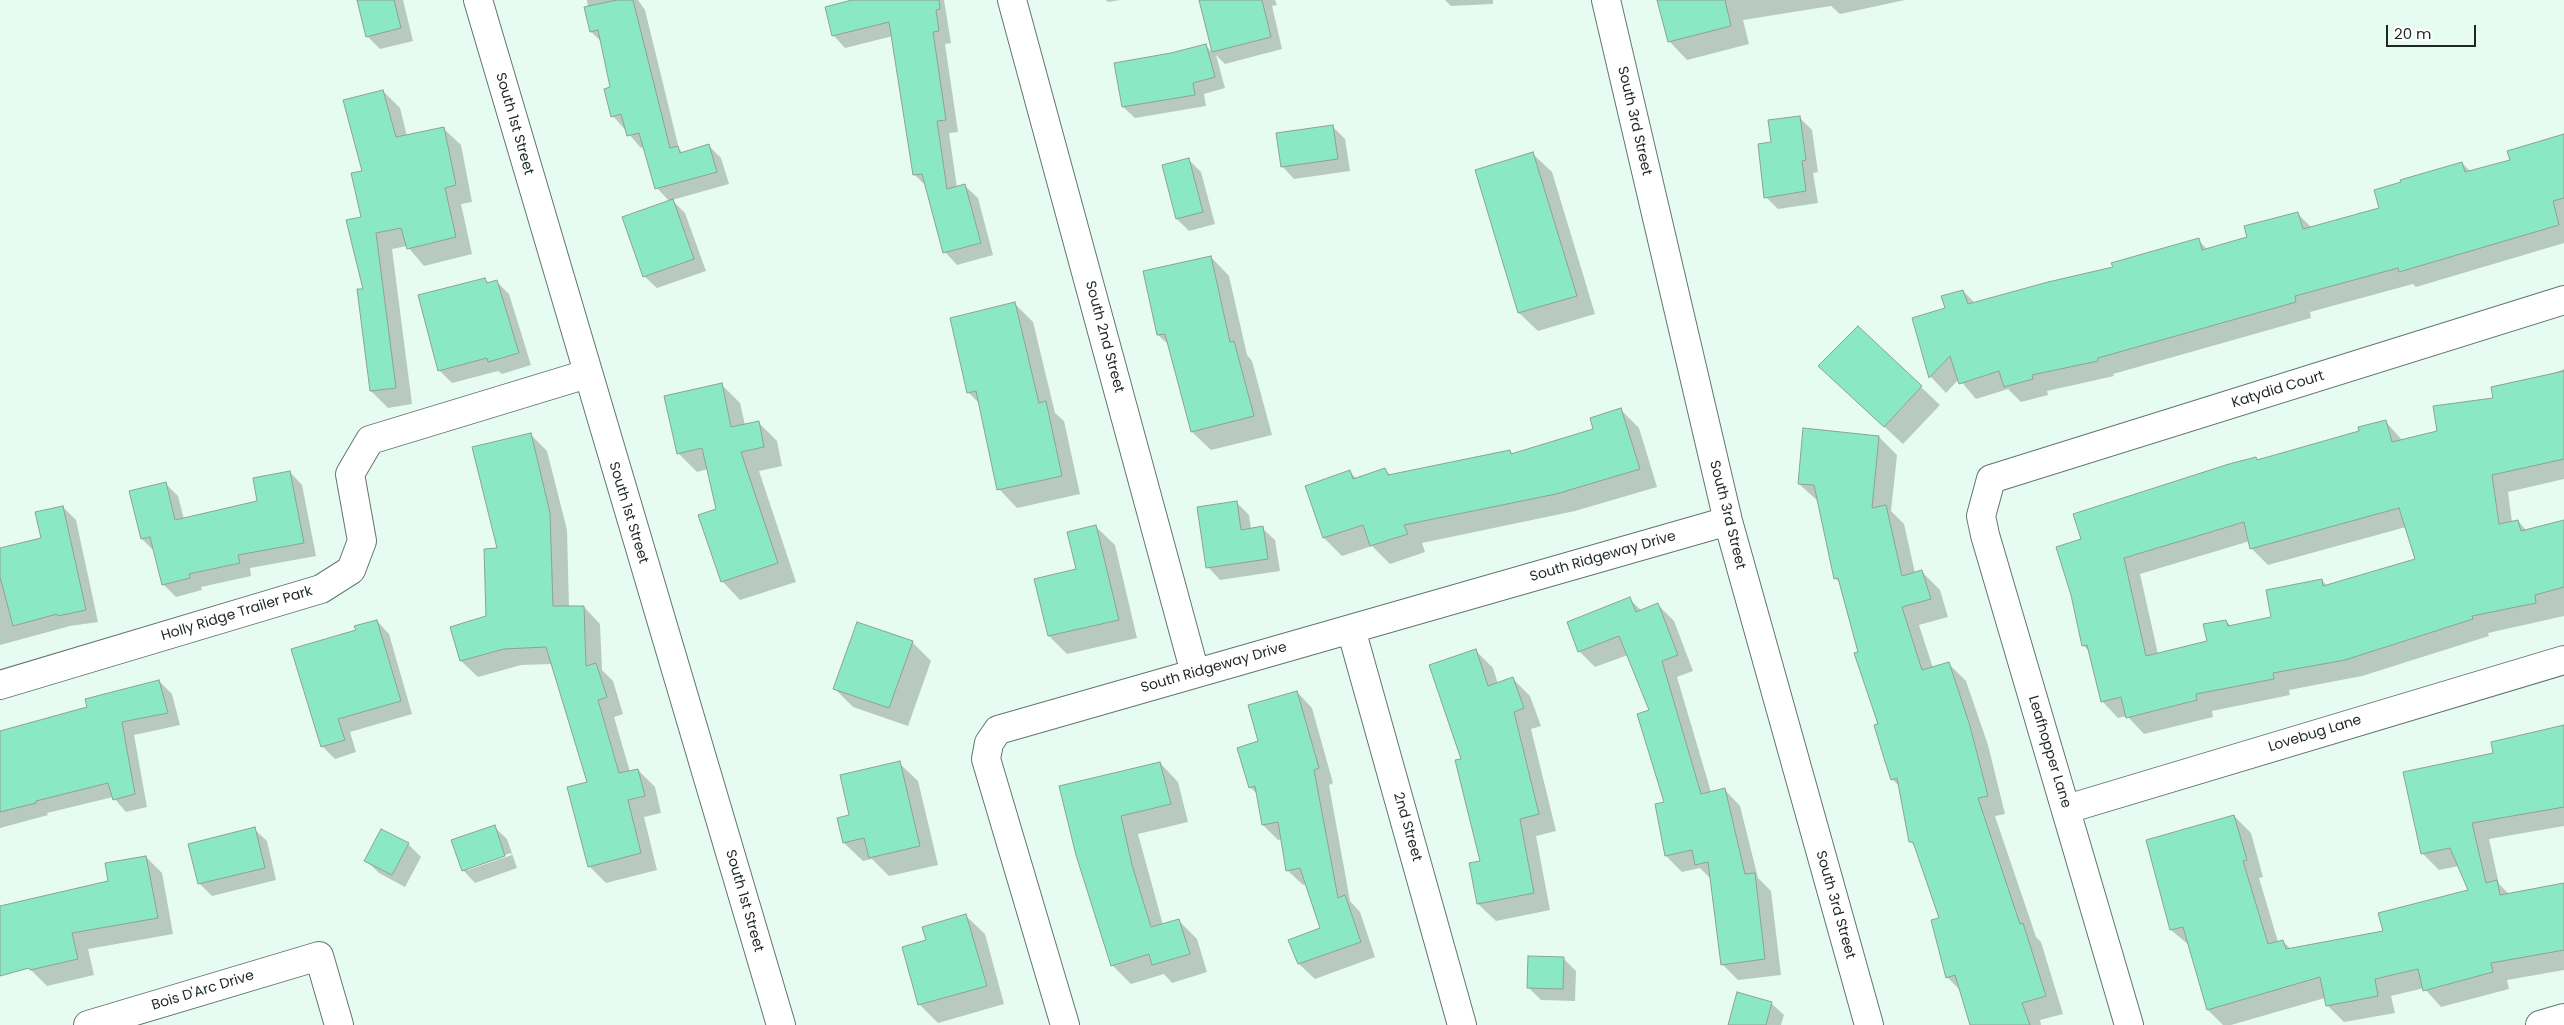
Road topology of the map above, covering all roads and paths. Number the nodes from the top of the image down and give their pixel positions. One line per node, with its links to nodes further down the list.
1 (478, 0): 5 (street, South 1st Street)
2 (1012, 0): 10 (street, South 2nd Street)
3 (1606, 0): 7 (street, South 3rd Street)
4 (2564, 300): 6 (street, Katydid Court)
5 (587, 374): 11 (street, Holly Ridge Trailer Park); 16 (street, South 1st Street)
6 (1991, 479): 12 (street, Leafhopper Lane)
7 (1728, 521): 8 (street, South Ridgeway Drive); 19 (street, South 3rd Street)
8 (1352, 629): 10 (street, South Ridgeway Drive); 18 (street, 2nd Street)
9 (2564, 660): 12 (street, Lovebug Lane)
10 (1195, 673): 17 (street, South Ridgeway Drive)
11 (0, 685)
12 (2066, 810): 20 (street, Leafhopper Lane)
13 (2564, 1018): 21 (street)
14 (88, 1025): 15 (street, Bois D'Arc Drive)
15 (339, 1025)
16 (781, 1025)
17 (1065, 1025)
18 (1462, 1025)
19 (1869, 1025)
20 (2129, 1025)
21 (2540, 1025)

